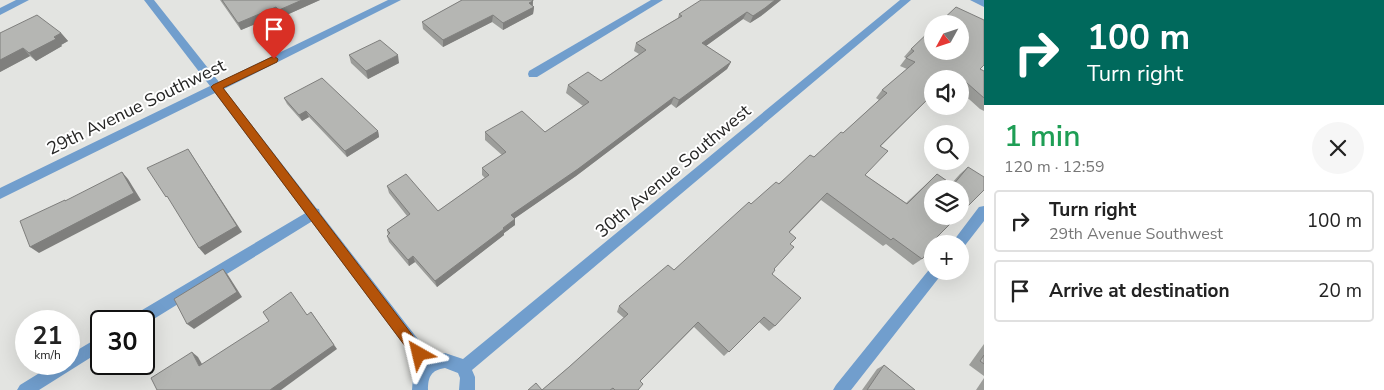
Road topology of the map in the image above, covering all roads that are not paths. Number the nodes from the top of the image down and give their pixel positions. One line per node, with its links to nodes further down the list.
1 (24, 0): 8 (street)
2 (396, 0): 10 (street, 29th Avenue Southwest)
3 (658, 0): 9 (street)
4 (906, 0): 18 (street, 30th Avenue Southwest)
5 (975, 0): 7 (street)
6 (153, 1): 10 (street)
7 (984, 4)
8 (0, 12)
9 (533, 74)
10 (216, 87): 11 (street, 29th Avenue Southwest); 13 (street)
11 (0, 194)
12 (984, 211): 14 (street)
13 (314, 213): 16 (street); 17 (street)
14 (965, 235)
15 (929, 280): 23 (street)
16 (155, 310)
17 (428, 366): 18 (street); 21 (street)
18 (462, 368): 22 (street)
19 (50, 375): 20 (street)
20 (25, 390)
21 (420, 390)
22 (467, 390)
23 (841, 390)

